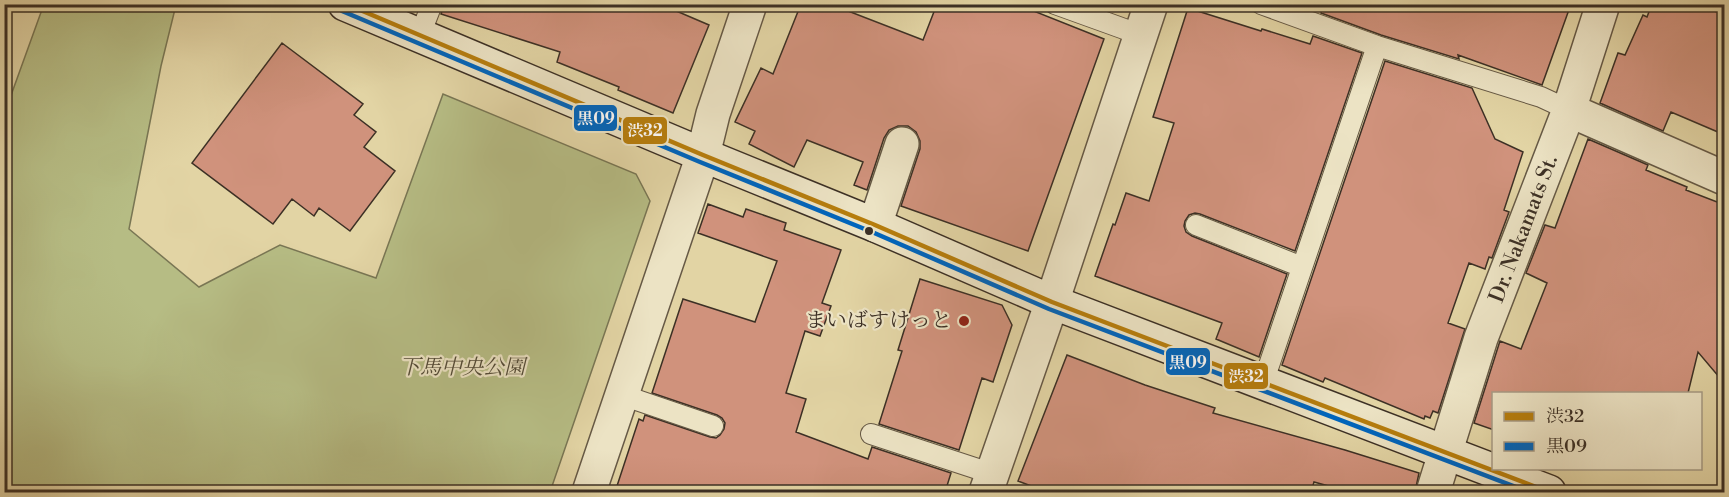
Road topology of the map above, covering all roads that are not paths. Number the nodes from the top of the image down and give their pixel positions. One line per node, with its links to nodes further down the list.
1 (345, 4): 8 (street)
2 (432, 4): 8 (lane)
3 (750, 4): 13 (street)
4 (1055, 4): 9 (lane)
5 (1151, 4): 9 (street)
6 (1261, 4): 10 (lane)
7 (1603, 4): 11 (street, Dr. Nakamats St.)
8 (420, 35): 13 (street)
9 (1141, 35): 18 (street)
10 (1377, 46): 11 (lane); 17 (lane)
11 (1569, 110): 14 (street); 23 (street, Dr. Nakamats St.)
12 (902, 144): 15 (street)
13 (703, 155): 15 (street); 20 (street)
14 (1725, 178)
15 (875, 225): 18 (street)
16 (1196, 225): 17 (lane)
17 (1302, 267): 19 (lane)
18 (1053, 302): 19 (street); 24 (street)
19 (1263, 383): 23 (street)
20 (622, 395): 21 (lane); 25 (street)
21 (713, 426)
22 (871, 434): 24 (lane)
23 (1446, 453): 26 (street, Dr. Nakamats St.); 27 (street)
24 (990, 483)
25 (589, 492)
26 (1433, 492)
27 (1549, 492)

